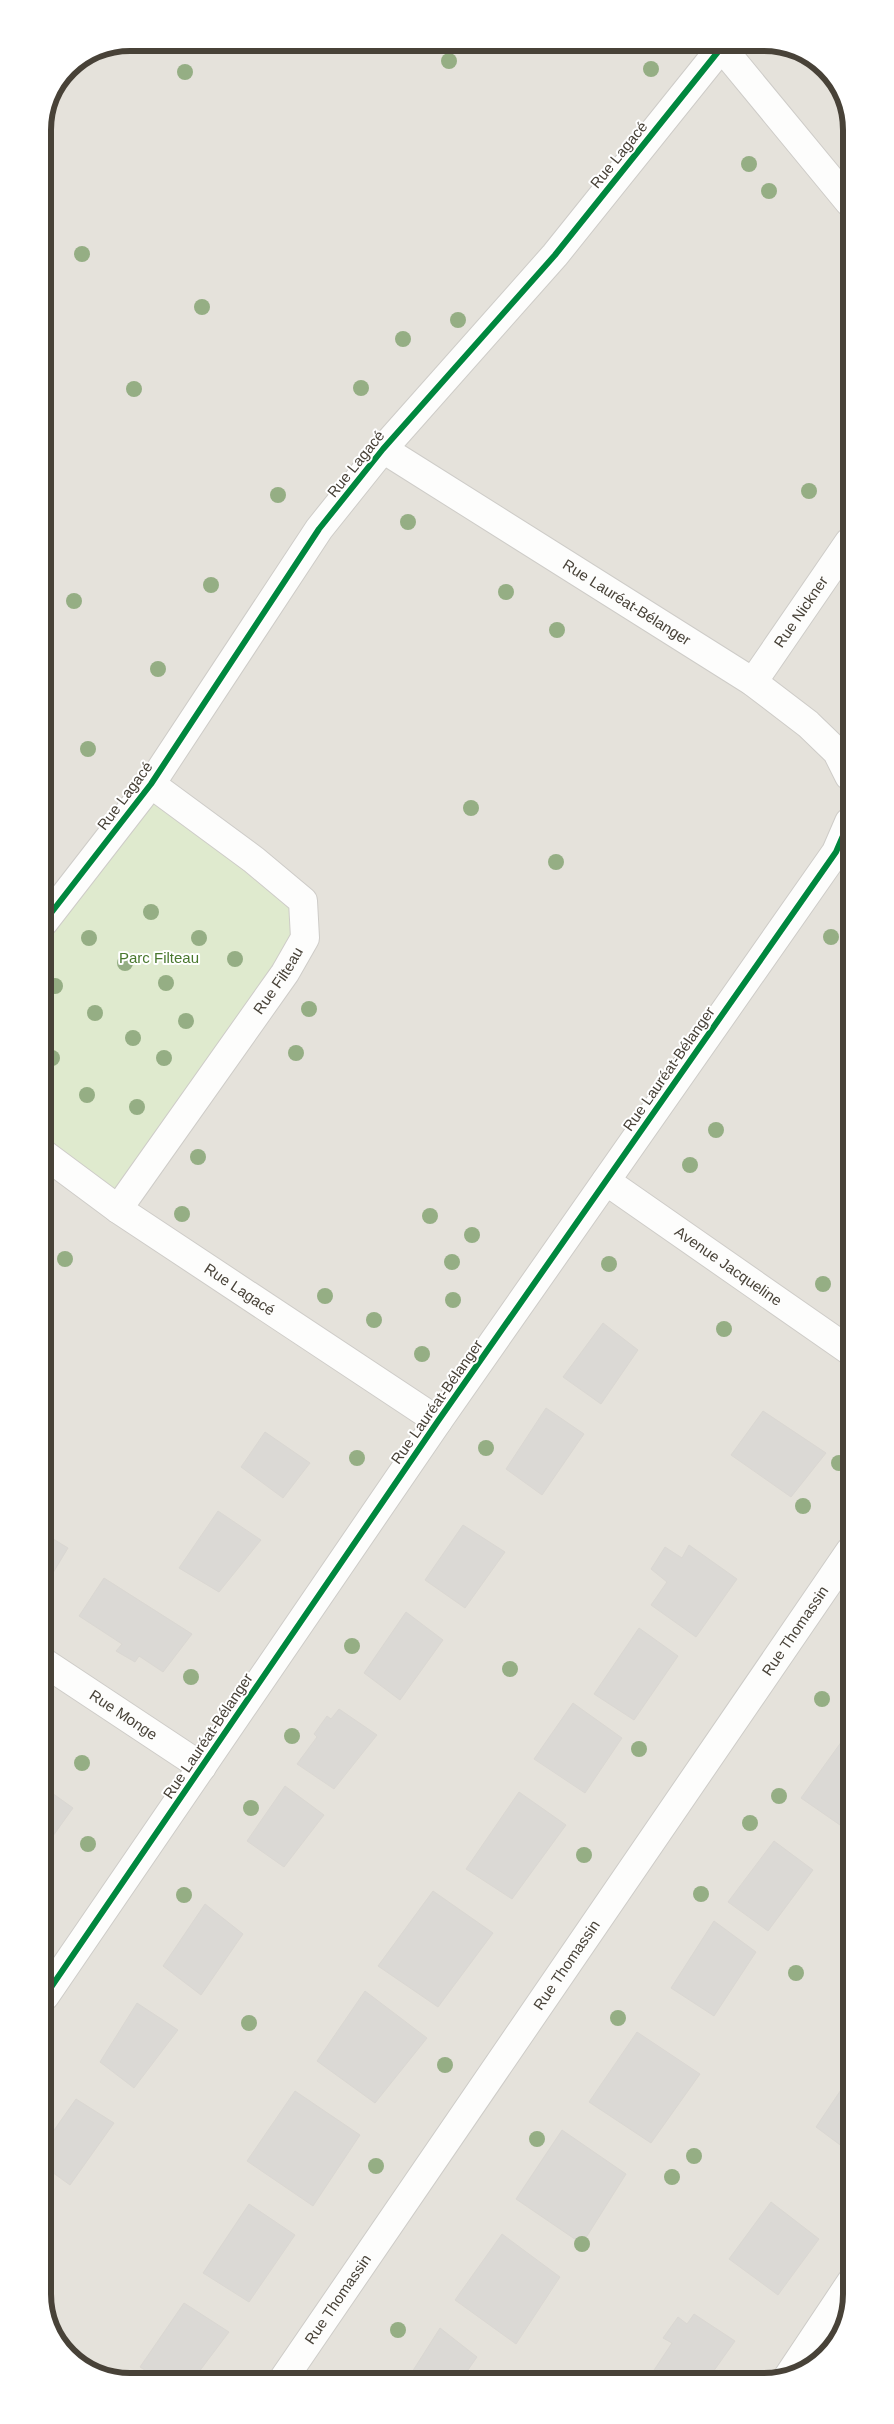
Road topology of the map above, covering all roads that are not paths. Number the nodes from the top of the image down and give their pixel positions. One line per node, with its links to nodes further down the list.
1 (716, 51): 4 (street, Rue Lagacé)
2 (728, 51): 3 (street)
3 (843, 196)
4 (383, 449): 6 (street, Rue Lauréat-Bélanger); 8 (street, Rue Lagacé)
5 (843, 551): 6 (street, Rue Nickner)
6 (753, 682): 7 (street, Rue Lauréat-Bélanger)
7 (843, 764)
8 (151, 784): 10 (street, Rue Lagacé); 13 (street, Rue Filteau)
9 (843, 836): 12 (street, Rue Lauréat-Bélanger)
10 (51, 913)
11 (51, 1159): 13 (street, Rue Lagacé)
12 (606, 1180): 14 (street, Avenue Jacqueline); 15 (street, Rue Lauréat-Bélanger)
13 (118, 1209): 15 (street, Rue Lagacé)
14 (843, 1346)
15 (438, 1421): 18 (street, Rue Lauréat-Bélanger)
16 (843, 1561): 22 (street, Rue Thomassin)
17 (51, 1667): 18 (street, Rue Monge)
18 (202, 1767): 19 (street, Rue Lauréat-Bélanger)
19 (51, 1987)
20 (843, 2296): 21 (street)
21 (795, 2367)
22 (287, 2373)

